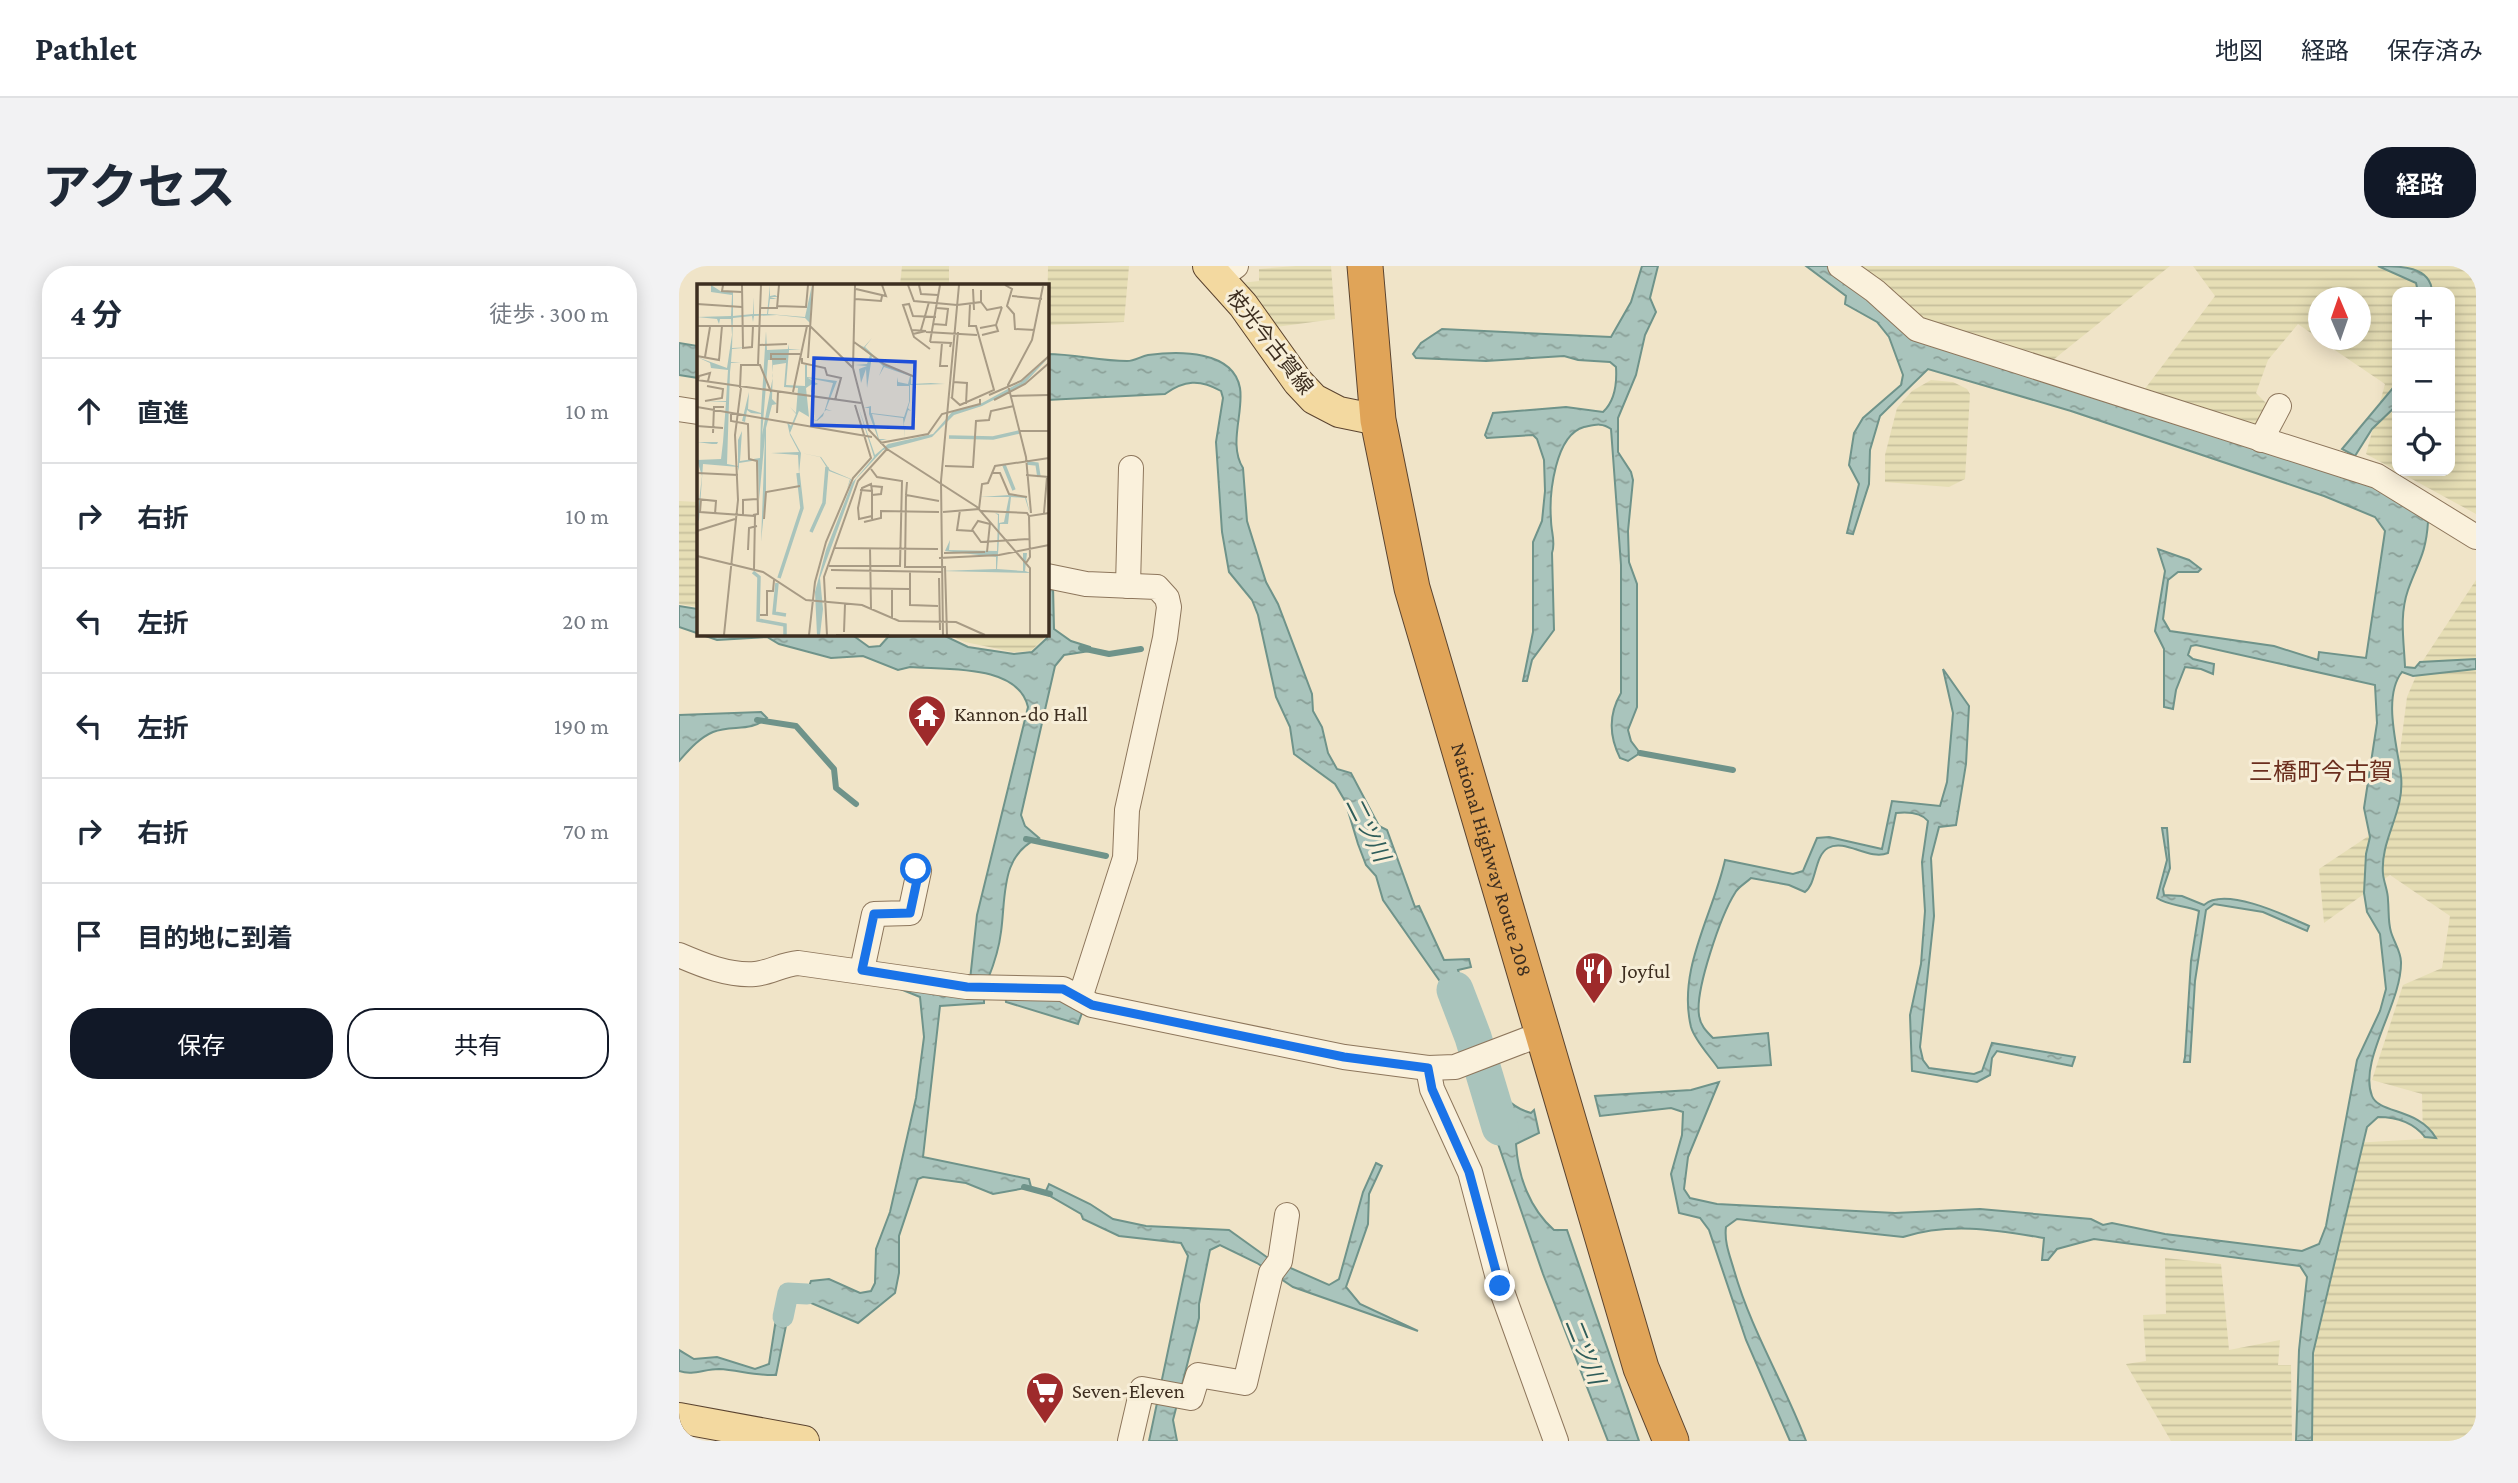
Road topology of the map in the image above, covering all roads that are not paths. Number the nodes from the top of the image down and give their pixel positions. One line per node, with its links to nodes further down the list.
1 (1365, 266): 7 (highway, National Highway Route 208)
2 (1840, 266): 8 (street)
3 (1221, 270): 7 (main road, 枝光今古賀線)
4 (2279, 407): 8 (street)
5 (679, 409): 6 (street)
6 (697, 412)
7 (1378, 420): 17 (highway, National Highway Route 208)
8 (2261, 440): 10 (street)
9 (1131, 468): 12 (street)
10 (2476, 537)
11 (1048, 576): 12 (street)
12 (1128, 586): 16 (street)
13 (916, 869): 15 (street)
14 (679, 955): 15 (street)
15 (862, 970): 16 (street)
16 (1080, 998): 18 (street)
17 (1541, 1034): 18 (street); 24 (highway, National Highway Route 208)
18 (1428, 1068): 23 (street)
19 (1287, 1215): 22 (street)
20 (679, 1418): 21 (main road)
21 (804, 1441)
22 (1131, 1441)
23 (1556, 1441)
24 (1671, 1441)

